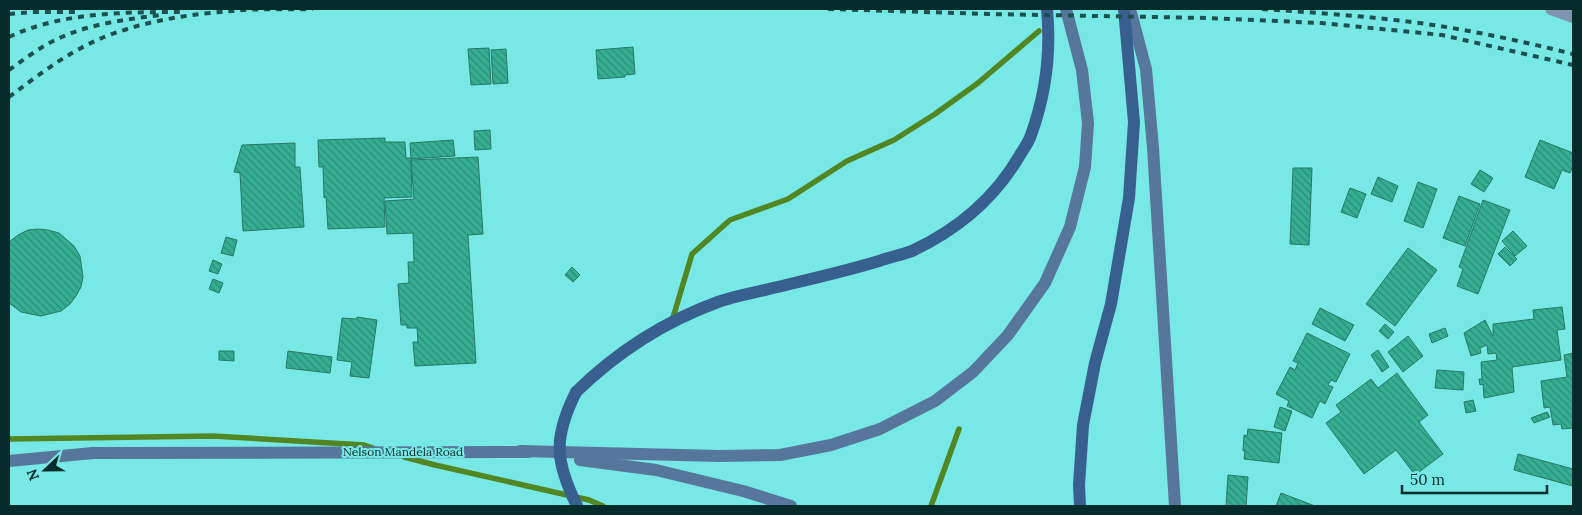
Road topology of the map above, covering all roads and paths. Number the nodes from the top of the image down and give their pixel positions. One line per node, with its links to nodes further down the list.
1 (1047, 9): 9 (main road, bridge)
2 (1066, 9): 7 (main road)
3 (1124, 9): 11 (main road)
4 (1130, 9): 12 (main road)
5 (1551, 9): 6 (street)
6 (1573, 17)
7 (520, 451): 8 (main road, Nelson Mandela Road); 10 (main road, Nelson Mandela Road)
8 (9, 461)
9 (577, 506)
10 (791, 506)
11 (1080, 506)
12 (1175, 506)

